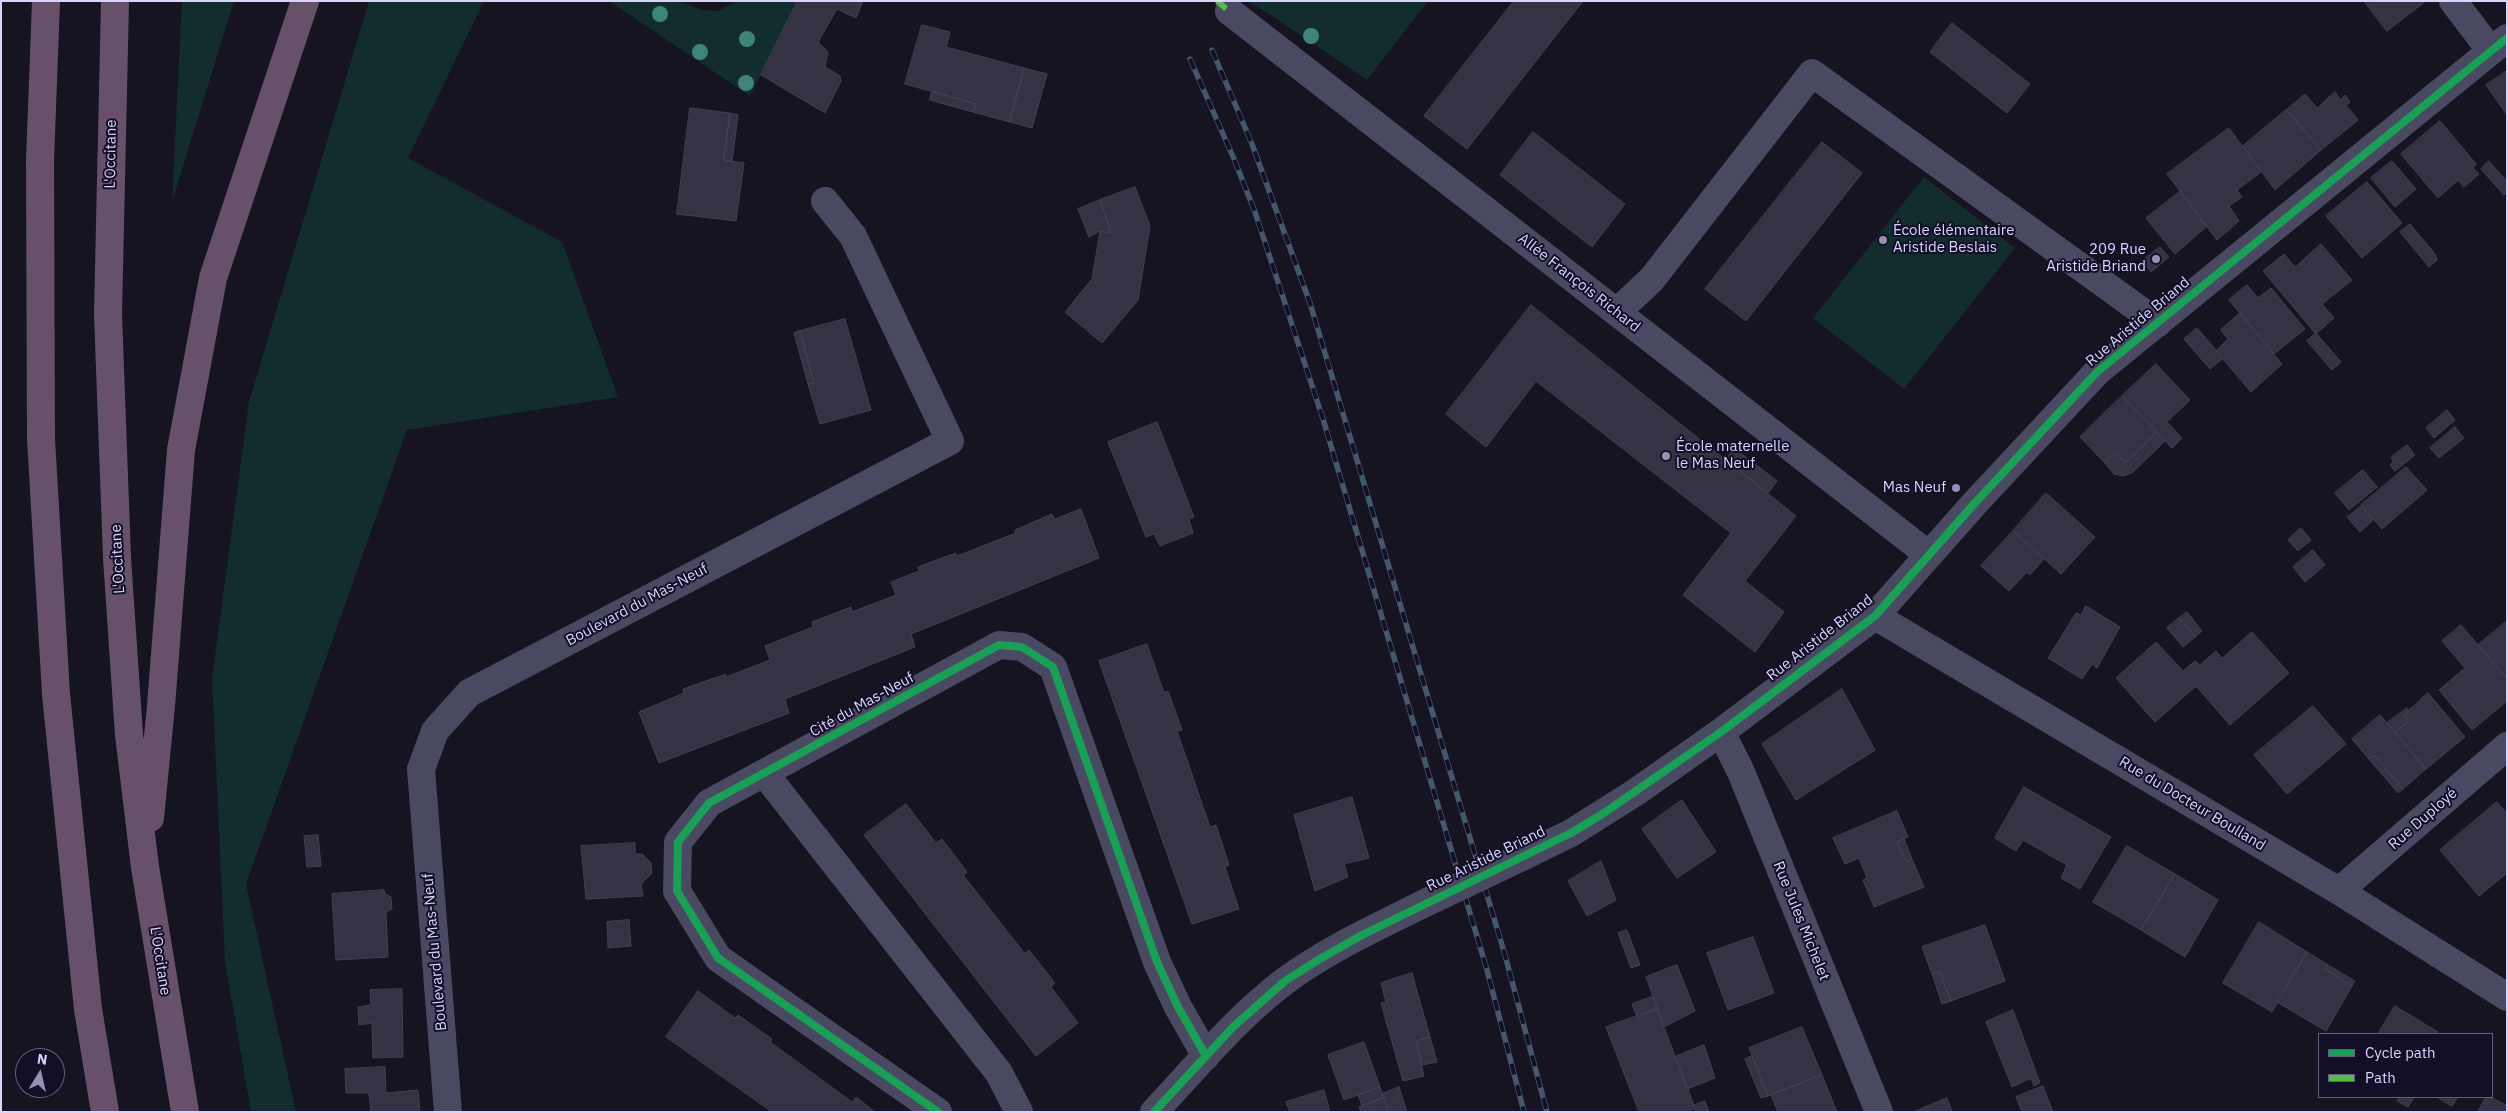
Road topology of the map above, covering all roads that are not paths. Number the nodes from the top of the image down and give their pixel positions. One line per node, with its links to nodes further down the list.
1 (46, 1): 19 (highway)
2 (115, 1): 15 (highway, L'Occitane)
3 (305, 1): 15 (highway)
4 (2453, 1): 6 (street)
5 (1229, 11): 8 (street, Allée François Richard)
6 (2499, 44): 9 (street, Rue Aristide Briand)
7 (824, 201): 21 (street, Boulevard du Mas-Neuf)
8 (1617, 312): 9 (street); 10 (street, Allée François Richard)
9 (2158, 323): 10 (street, Rue Aristide Briand)
10 (1929, 555): 11 (street, Rue Aristide Briand)
11 (1875, 616): 12 (street, Rue Aristide Briand); 16 (street, Rue du Docteur Boulland)
12 (1721, 732): 18 (street, Rue Aristide Briand, bridge); 25 (street, Rue Jules Michelet)
13 (2507, 746): 16 (street, Rue Duployé)
14 (765, 774): 18 (street, Cité du Mas-Neuf); 22 (street, Cité du Mas-Neuf); 23 (street)
15 (145, 867): 20 (highway, L'Occitane)
16 (2339, 891): 17 (street, Rue du Docteur Boulland)
17 (2507, 997)
18 (1206, 1056): 24 (street, Rue Aristide Briand)
19 (105, 1112)
20 (185, 1112)
21 (448, 1112)
22 (938, 1112)
23 (1019, 1112)
24 (1154, 1112)
25 (1879, 1112)

